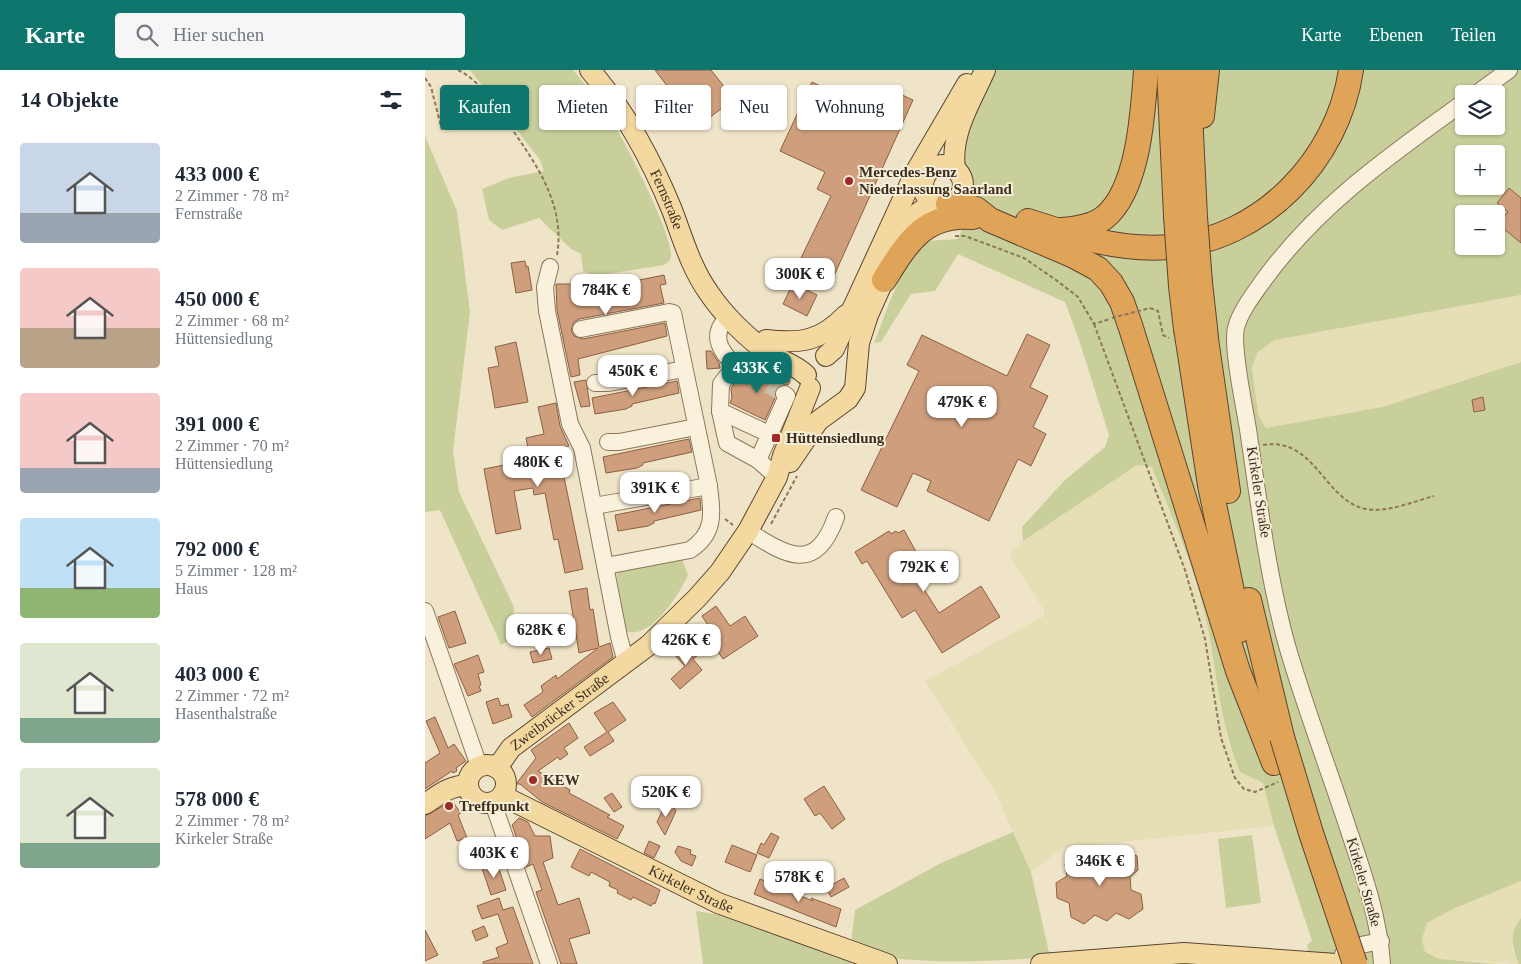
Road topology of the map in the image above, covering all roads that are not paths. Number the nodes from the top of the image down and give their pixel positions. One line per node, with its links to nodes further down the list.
1 (590, 70): 23 (main road, Fernstraße)
2 (985, 70): 12 (main road)
3 (1147, 70): 17 (highway)
4 (1169, 70): 15 (highway)
5 (1188, 70): 13 (highway)
6 (1207, 70): 13 (highway)
7 (1351, 70): 17 (highway)
8 (1509, 70): 10 (street)
9 (970, 77): 12 (main road, Zweibrücker Straße); 18 (main road, Zweibrücker Straße)
10 (1488, 85)
11 (1455, 109): 50 (street, Kirkeler Straße)
12 (944, 176): 14 (main road); 14 (main road, Zweibrücker Straße); 17 (highway); 18 (main road, Zweibrücker Straße)
13 (1193, 189): 15 (highway)
14 (941, 203): 16 (highway); 20 (main road, Zweibrücker Straße)
15 (1185, 216): 25 (highway, bridge)
16 (990, 220): 20 (highway); 46 (highway)
17 (1057, 230)
18 (877, 257): 21 (main road, Zweibrücker Straße)
19 (549, 267): 39 (street)
20 (884, 280): 22 (main road, Zweibrücker Straße)
21 (858, 296): 26 (main road); 29 (main road, Zweibrücker Straße)
22 (868, 315): 27 (main road, Zweibrücker Straße); 37 (main road, Zweibrücker Straße)
23 (735, 322): 26 (main road, Fernstraße); 32 (street)
24 (581, 329): 28 (street)
25 (1196, 334): 46 (highway); 58 (highway, bridge)
26 (765, 354): 29 (main road, Fernstraße)
27 (844, 368): 29 (main road, Fernstraße); 29 (main road, Zweibrücker Straße)
28 (684, 369): 30 (street); 33 (street)
29 (816, 375): 37 (main road, Zweibrücker Straße)
30 (595, 383)
31 (784, 394): 34 (street)
32 (720, 412): 34 (street); 36 (street)
33 (696, 427): 35 (street); 38 (street)
34 (769, 434): 36 (street)
35 (608, 442)
36 (758, 460): 37 (street)
37 (789, 469): 41 (main road, Zweibrücker Straße)
38 (709, 486): 39 (street); 42 (street)
39 (594, 506): 42 (street)
40 (836, 517): 41 (street)
41 (751, 535): 44 (main road, Zweibrücker Straße)
42 (606, 566): 44 (street)
43 (425, 611): 45 (street)
44 (626, 663): 45 (main road, Zweibrücker Straße)
45 (488, 767): 47 (main road); 48 (main road)
46 (1278, 772): 57 (highway)
47 (468, 785): 48 (main road); 49 (main road)
48 (498, 799): 53 (street); 54 (main road, Kirkeler Straße)
49 (425, 804)
50 (1381, 941): 56 (street); 59 (street, Kirkeler Straße)
51 (1154, 959): 52 (main road); 56 (main road)
52 (1123, 960): 55 (main road)
53 (549, 964)
54 (887, 964)
55 (1041, 964)
56 (1332, 964): 57 (main road)
57 (1337, 964)
58 (1355, 964)
59 (1382, 964)

